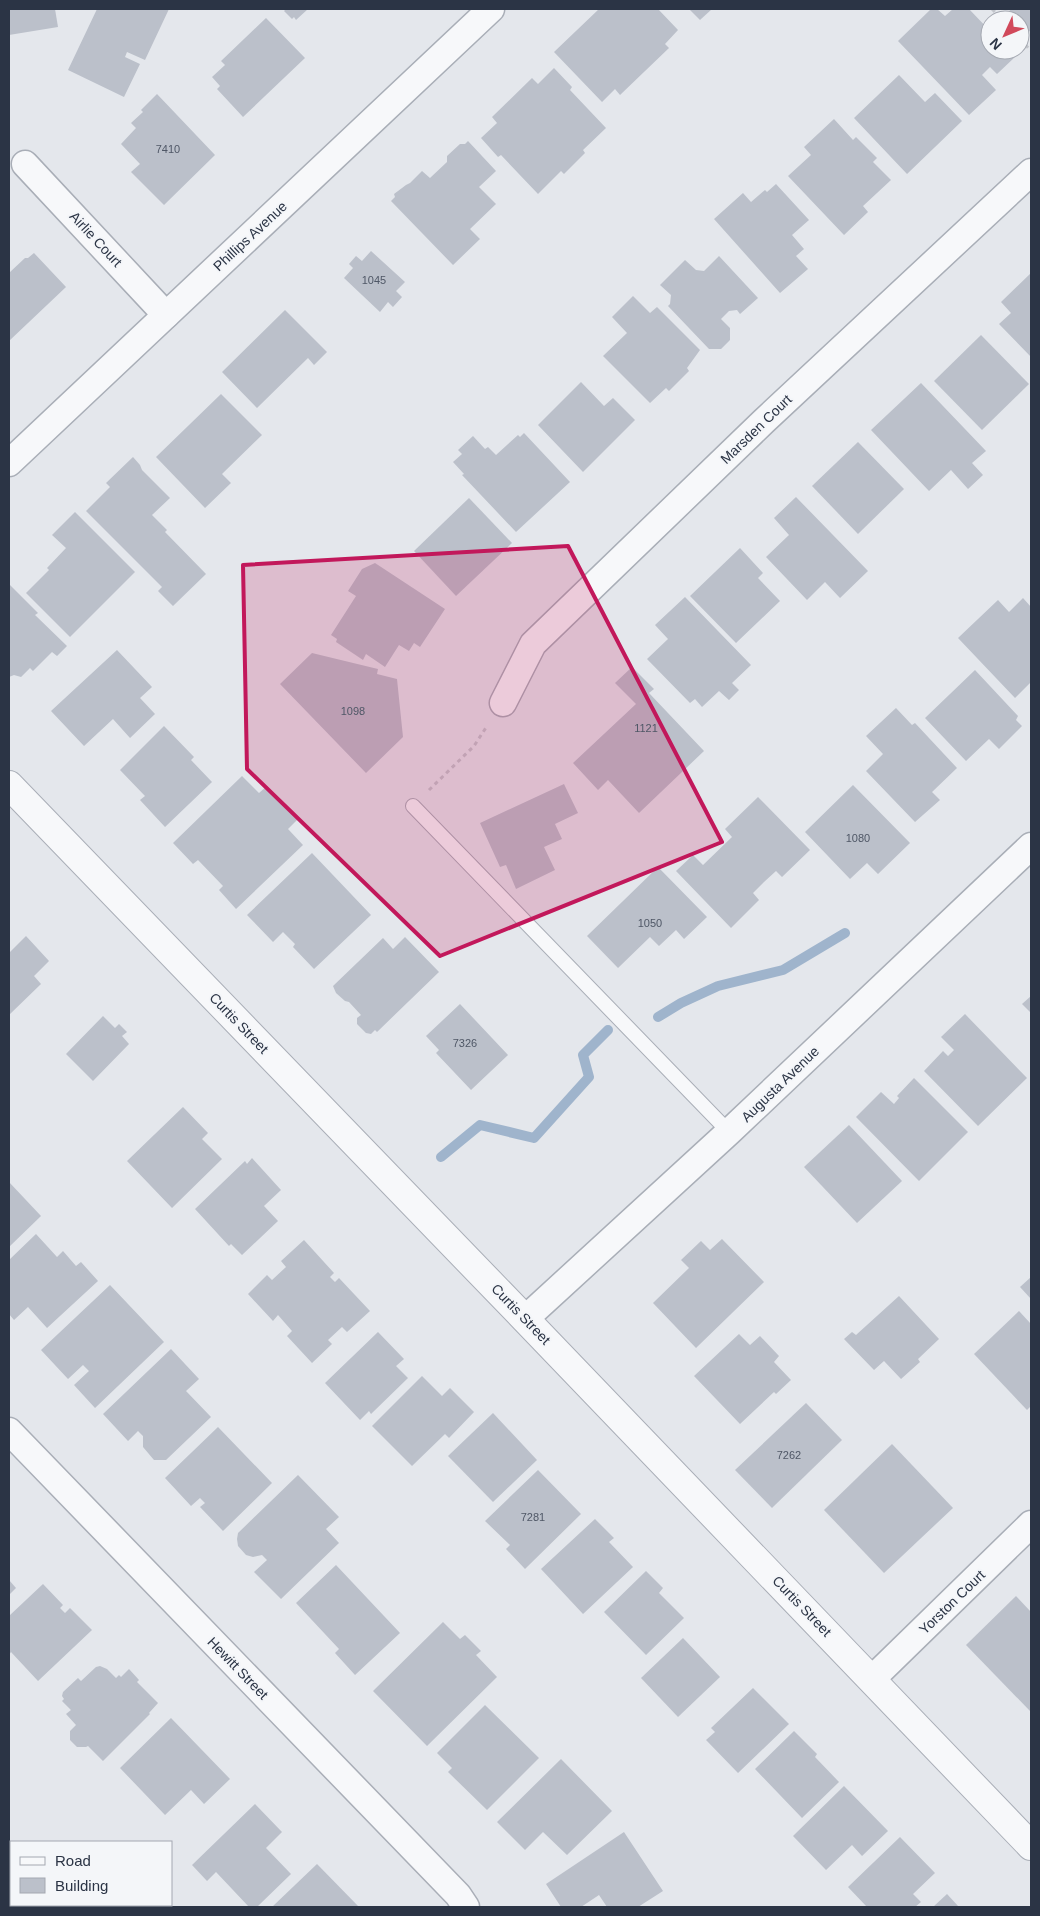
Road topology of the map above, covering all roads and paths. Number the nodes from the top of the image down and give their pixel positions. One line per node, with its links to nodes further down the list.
1 (491, 9): 4 (street, Phillips Avenue)
2 (25, 164): 4 (street, Airlie Court)
3 (1031, 172): 6 (street, Marsden Court)
4 (166, 315): 5 (street, Phillips Avenue)
5 (9, 463)
6 (503, 703): 8 (path)
7 (9, 785): 11 (street, Curtis Street)
8 (412, 806): 10 (lane)
9 (1031, 846): 10 (street, Augusta Avenue)
10 (729, 1132): 11 (street, Augusta Avenue)
11 (526, 1319): 14 (street, Curtis Street)
12 (9, 1430): 16 (street, Hewitt Street)
13 (1031, 1524): 14 (street, Yorston Court)
14 (872, 1679): 15 (street, Curtis Street)
15 (1031, 1846)
16 (466, 1907)

